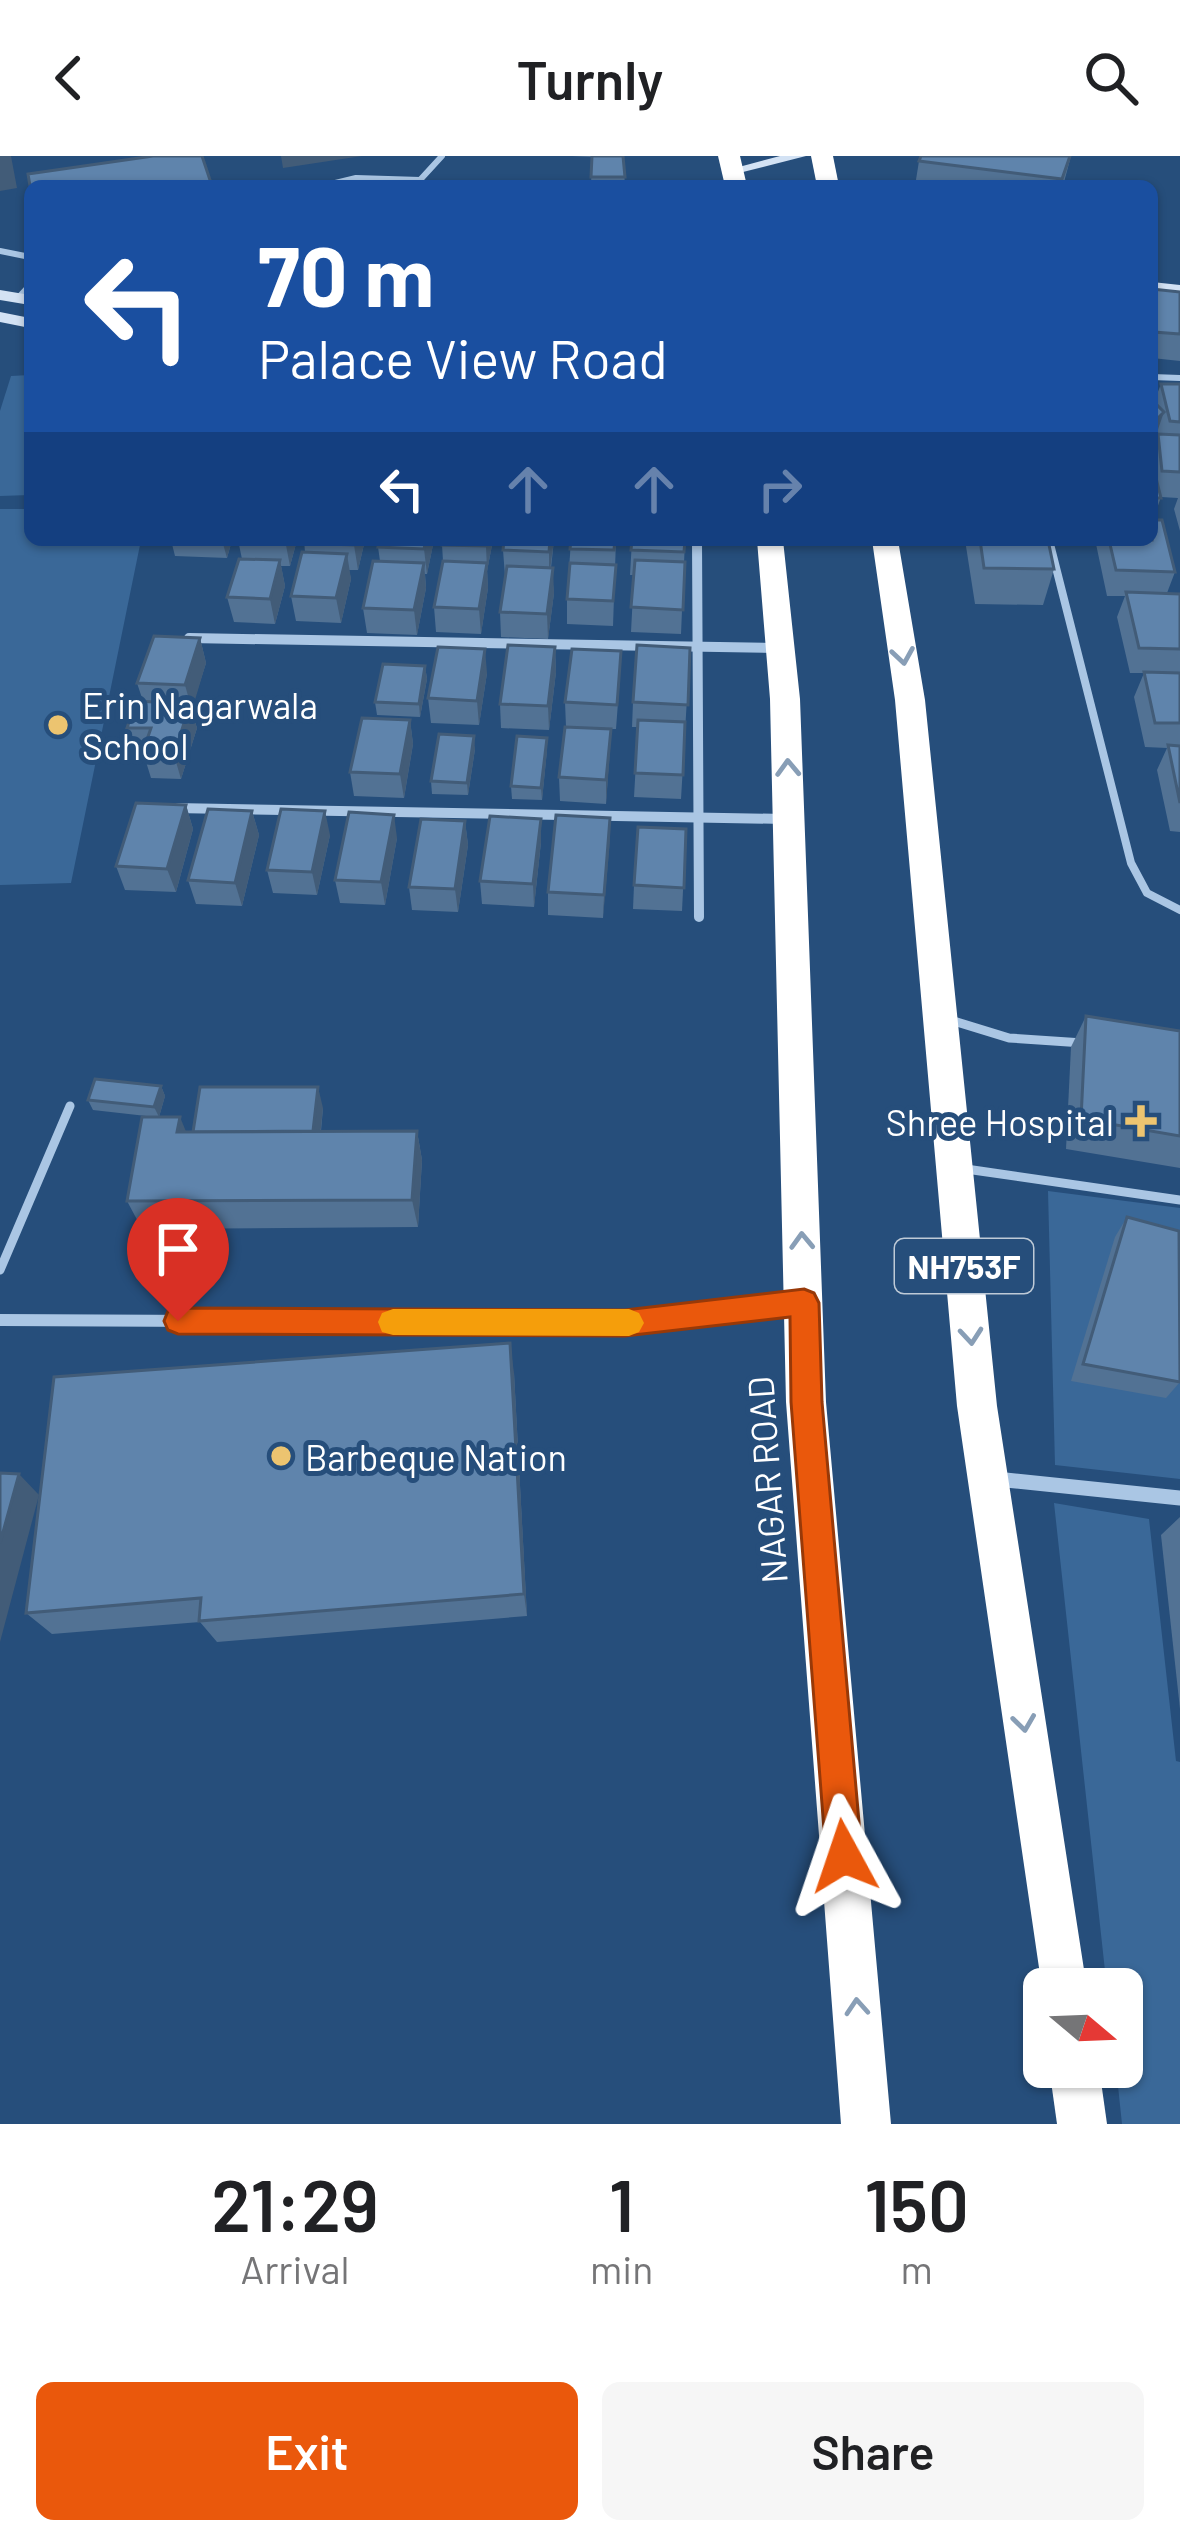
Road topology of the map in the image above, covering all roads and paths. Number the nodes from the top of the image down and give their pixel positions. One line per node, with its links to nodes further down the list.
1 (442, 156): 5 (lane)
2 (800, 156): 3 (main road)
3 (732, 171)
4 (348, 180): 6 (lane)
5 (420, 180)
6 (420, 180)
7 (697, 546): 12 (street)
8 (771, 546): 13 (highway, NAGAR ROAD)
9 (886, 546): 19 (highway, NH753F, one-way to 19)
10 (1051, 546): 17 (lane)
11 (176, 638): 12 (street)
12 (697, 647): 13 (street); 15 (street)
13 (780, 647): 16 (highway, NAGAR ROAD, one-way to 13)
14 (155, 807): 15 (street)
15 (699, 818): 16 (street); 18 (street)
16 (790, 819): 25 (highway, NAGAR ROAD, one-way to 16)
17 (1180, 910)
18 (699, 916)
19 (941, 1018): 20 (lane); 22 (highway, NH753F)
20 (1087, 1044)
21 (70, 1106): 24 (lane)
22 (955, 1167): 23 (lane); 27 (highway, NH753F, one-way to 27)
23 (1180, 1200)
24 (0, 1270)
25 (804, 1303): 26 (street); 31 (highway, NAGAR ROAD, one-way to 25)
26 (0, 1320)
27 (988, 1478): 28 (street); 29 (highway, NH753F, one-way to 29)
28 (1180, 1498)
29 (1060, 1968)
30 (1077, 2088): 32 (highway)
31 (866, 2124)
32 (1082, 2124)

